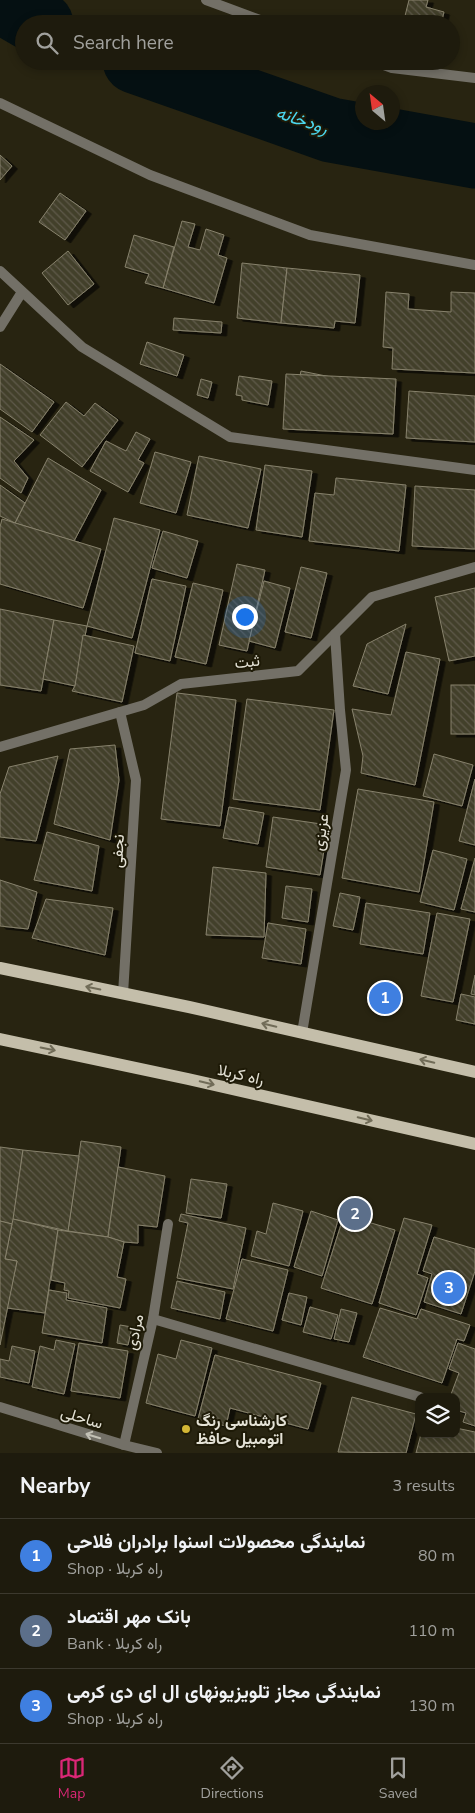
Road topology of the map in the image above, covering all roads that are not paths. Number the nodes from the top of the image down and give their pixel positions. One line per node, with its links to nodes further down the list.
1 (206, 0): 2 (street)
2 (246, 15)
3 (409, 70): 4 (street)
4 (475, 78)
5 (0, 103): 6 (street)
6 (475, 265)
7 (0, 271): 8 (street)
8 (22, 292): 9 (street); 10 (street)
9 (0, 328)
10 (475, 470)
11 (475, 566): 12 (street, ثبت)
12 (335, 634): 13 (street, ثبت); 17 (street, عزیزی)
13 (120, 712): 14 (street, ثبت); 16 (street, نجفی)
14 (0, 747)
15 (0, 968): 16 (main road, one-way to 15)
16 (123, 994): 17 (main road, one-way to 16)
17 (302, 1033): 19 (main road, one-way to 17)
18 (0, 1039): 20 (main road, راه کربلا, one-way to 20)
19 (475, 1072)
20 (475, 1144)
21 (168, 1224): 22 (street, مرادی)
22 (153, 1319): 23 (street); 25 (street, مرادی)
23 (415, 1396)
24 (0, 1407): 25 (street, ساحلی, one-way to 24)
25 (124, 1445): 26 (street, ساحلی)
26 (157, 1453)

